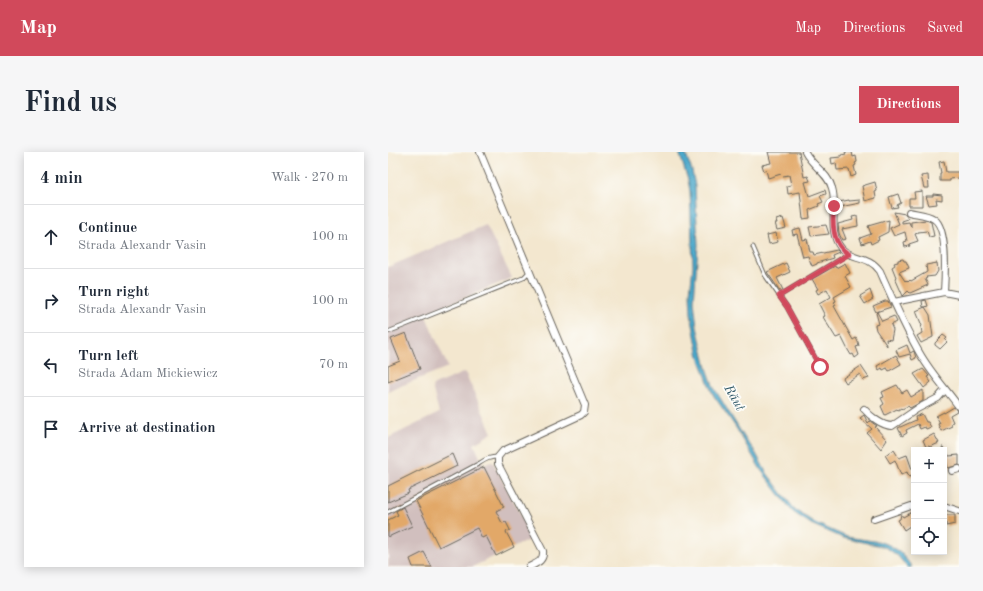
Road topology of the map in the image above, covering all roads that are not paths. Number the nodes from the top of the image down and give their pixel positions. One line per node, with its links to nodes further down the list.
1 (480, 152): 6 (street)
2 (805, 152): 5 (street)
3 (909, 212): 7 (street)
4 (753, 247): 9 (lane)
5 (849, 254): 9 (lane); 10 (street)
6 (529, 271): 11 (lane); 16 (street)
7 (944, 292): 8 (street); 10 (street)
8 (959, 295)
9 (779, 296): 12 (lane)
10 (894, 302): 13 (street)
11 (388, 332)
12 (820, 367)
13 (945, 390): 14 (street); 15 (street)
14 (958, 403)
15 (864, 409)
16 (498, 456): 22 (lane); 24 (street)
17 (959, 469): 18 (street)
18 (952, 471)
19 (911, 506): 23 (street)
20 (947, 507): 21 (street)
21 (959, 511)
22 (388, 512)
23 (874, 519)
24 (529, 567)

